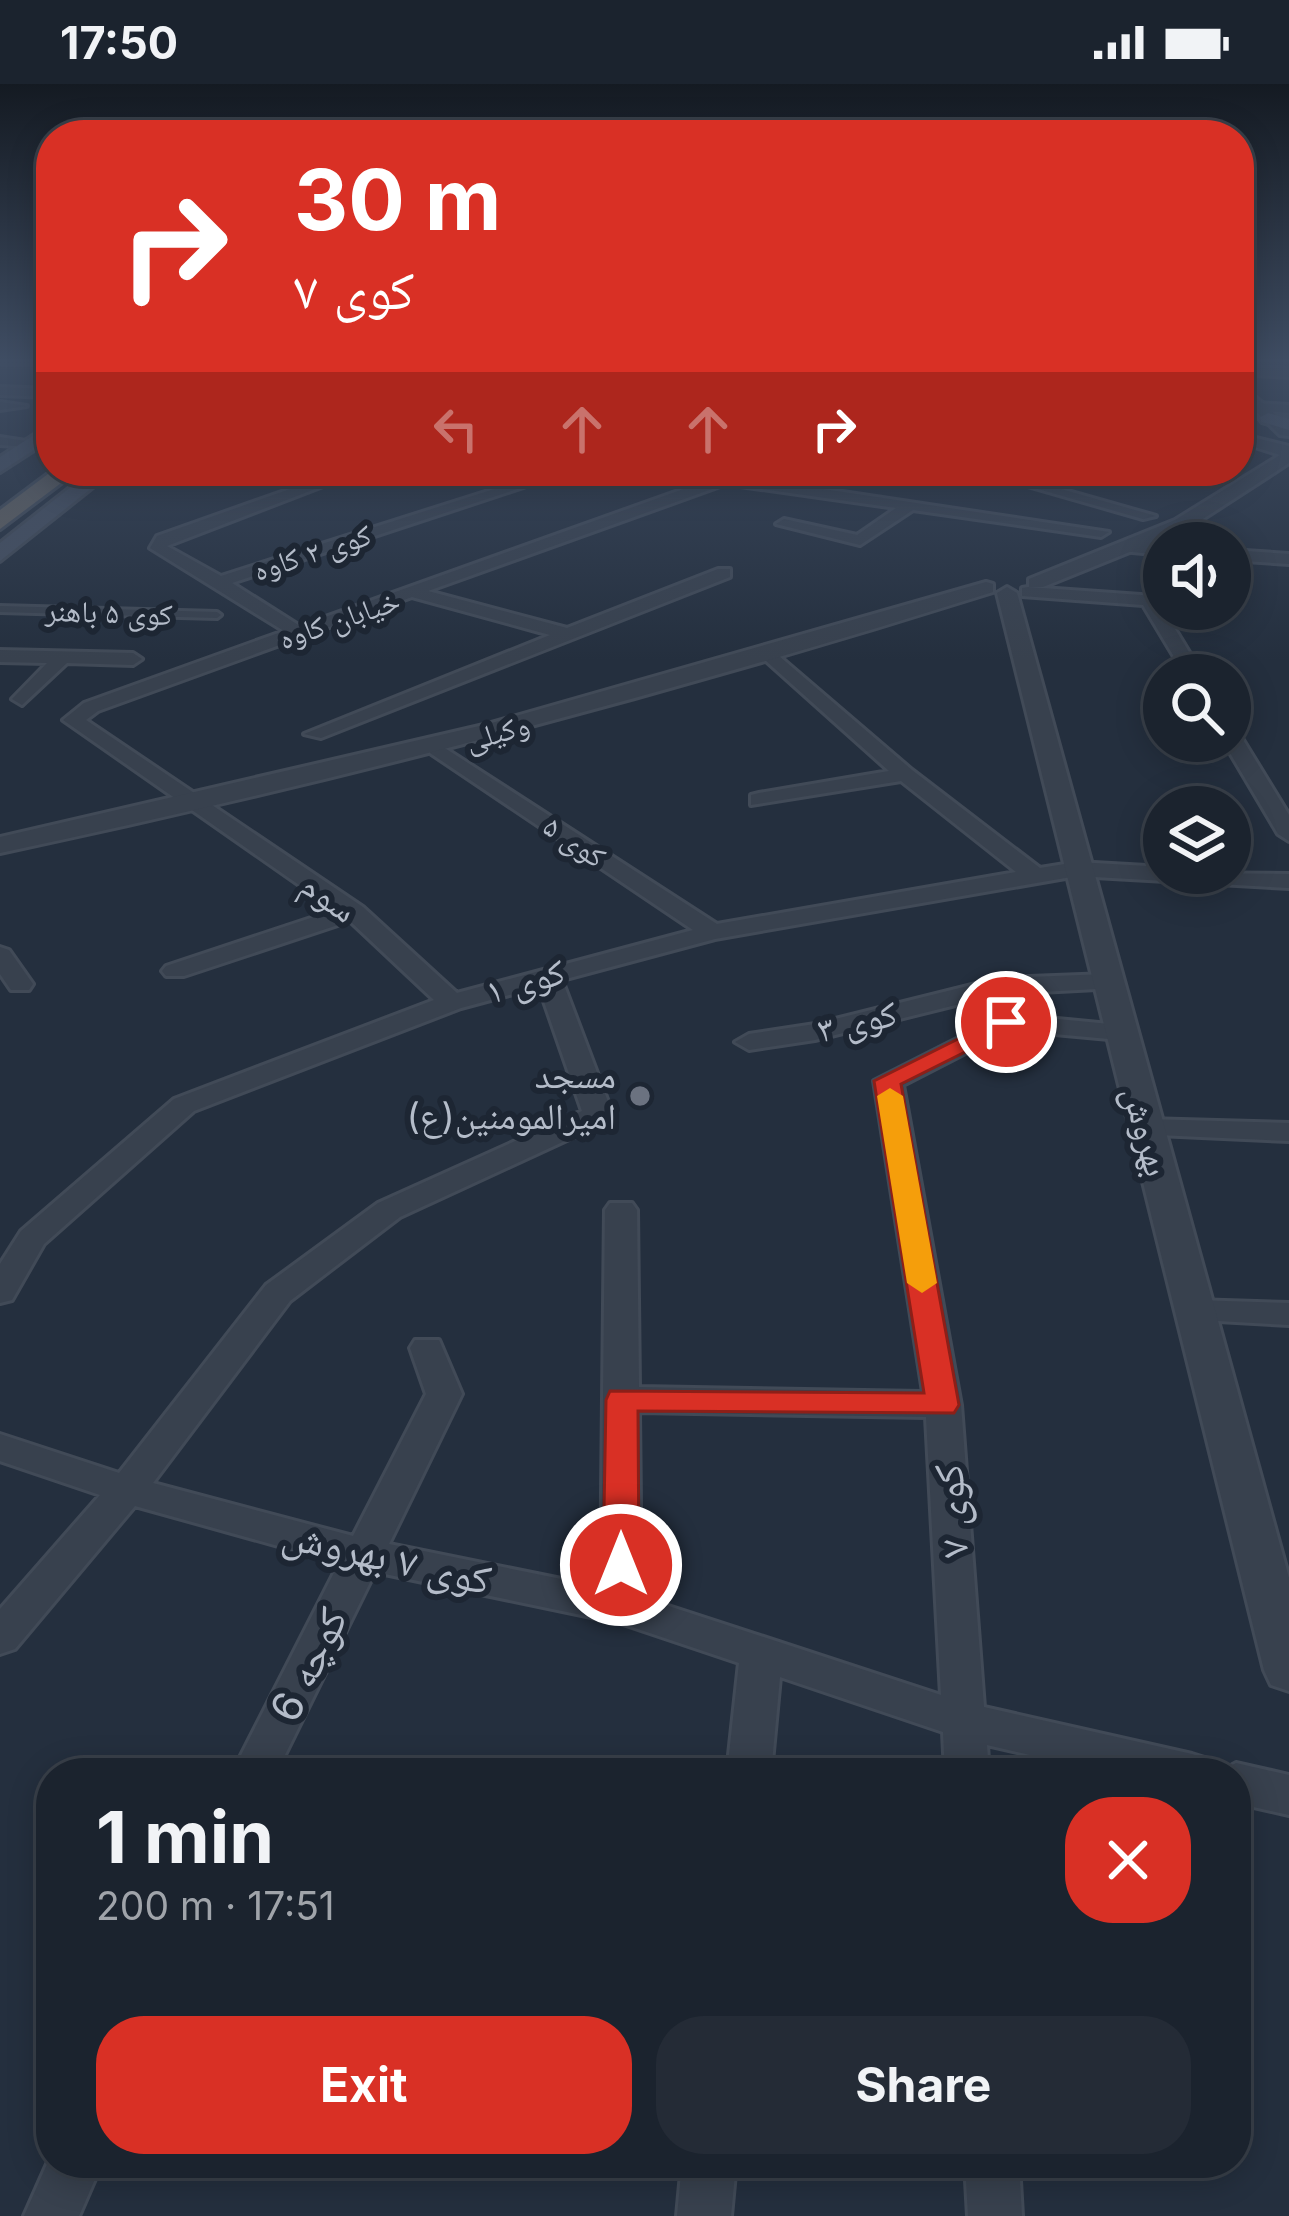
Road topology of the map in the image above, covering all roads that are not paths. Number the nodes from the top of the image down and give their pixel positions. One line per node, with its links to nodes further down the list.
1 (31, 460): 11 (highway)
2 (47, 486): 14 (highway)
3 (84, 486): 19 (main road)
4 (313, 486): 23 (street)
5 (518, 486): 23 (street, کوی ۲ کاوه)
6 (706, 486): 25 (street, خیابان کاوه)
7 (751, 486): 12 (street)
8 (1055, 486): 13 (street)
9 (1195, 486): 13 (street, وکیلی)
10 (1239, 486): 17 (street, وکیلی)
11 (0, 493)
12 (910, 505): 15 (street); 16 (street)
13 (1163, 508): 16 (street, وکیلی)
14 (0, 523)
15 (784, 524)
16 (1102, 532): 24 (street, وکیلی)
17 (1128, 548): 18 (street); 24 (street, وکیلی)
18 (1143, 549)
19 (0, 554)
20 (1251, 556): 21 (street)
21 (1289, 559)
22 (724, 572): 29 (street)
23 (219, 582): 28 (street, کوی ۲ کاوه)
24 (1014, 586): 30 (street); 32 (street, وکیلی); 44 (street, بهروش)
25 (416, 593): 28 (street, خیابان کاوه); 29 (street)
26 (0, 609): 27 (lane, کوی ۵ باهنر)
27 (217, 615)
28 (299, 633): 41 (street, خیابان کاوه)
29 (564, 633): 36 (street)
30 (1181, 654)
31 (0, 656): 33 (street)
32 (772, 656): 37 (street, وکیلی); 39 (street)
33 (63, 658): 34 (street); 35 (street)
34 (134, 659)
35 (22, 699)
36 (314, 734)
37 (437, 749): 41 (street, وکیلی); 48 (street, کوی ۵)
38 (1246, 762): 42 (street)
39 (905, 773): 40 (street); 45 (street)
40 (758, 800)
41 (194, 806): 43 (street, وکیلی); 47 (street, سوم)
42 (1289, 834)
43 (0, 845)
44 (1077, 869): 45 (street, کوی ۱); 46 (street, کوی ۱); 52 (street, بهروش)
45 (1035, 876): 48 (street, کوی ۱)
46 (1289, 881)
47 (354, 912): 50 (street); 54 (street, سوم)
48 (713, 932): 51 (street, کوی ۱)
49 (0, 955): 53 (street)
50 (175, 970)
51 (547, 974): 54 (street, کوی ۱); 68 (street)
52 (1107, 982): 55 (street, بهروش); 56 (street, کوی ۳)
53 (20, 984)
54 (452, 1002): 60 (street, کوی ۱)
55 (1120, 1032): 57 (street, بهروش); 66 (street)
56 (749, 1042)
57 (1146, 1128): 58 (street); 62 (street, بهروش)
58 (1289, 1132)
59 (621, 1210): 65 (street)
60 (16, 1236): 61 (street)
61 (0, 1292)
62 (1194, 1311): 63 (street); 70 (street, بهروش)
63 (1289, 1314)
64 (427, 1348): 69 (street, کوچه 6)
65 (622, 1400): 66 (street); 71 (street)
66 (943, 1405): 75 (street, کوی ۷)
67 (0, 1447): 68 (street, کوی ۷ بهروش)
68 (127, 1490): 69 (street, کوی ۷ بهروش); 72 (street)
69 (363, 1554): 71 (street, کوی ۷ بهروش); 76 (street, کوچه 6)
70 (1274, 1559): 74 (street, بهروش)
71 (621, 1606): 73 (street, کوی ۷ بهروش)
72 (0, 1637)
73 (761, 1656): 75 (street, کوی ۷ بهروش); 77 (street)
74 (1289, 1670)
75 (964, 1721): 78 (street, کوی ۷); 79 (street, کوی ۷ بهروش)
76 (261, 1758)
77 (751, 1758)
78 (966, 1758)
79 (1126, 1758)
80 (1251, 1786): 81 (street)
81 (1289, 1795)
82 (68, 2178): 85 (street)
83 (708, 2178): 86 (street)
84 (993, 2178): 87 (street)
85 (51, 2216)
86 (704, 2216)
87 (995, 2216)

